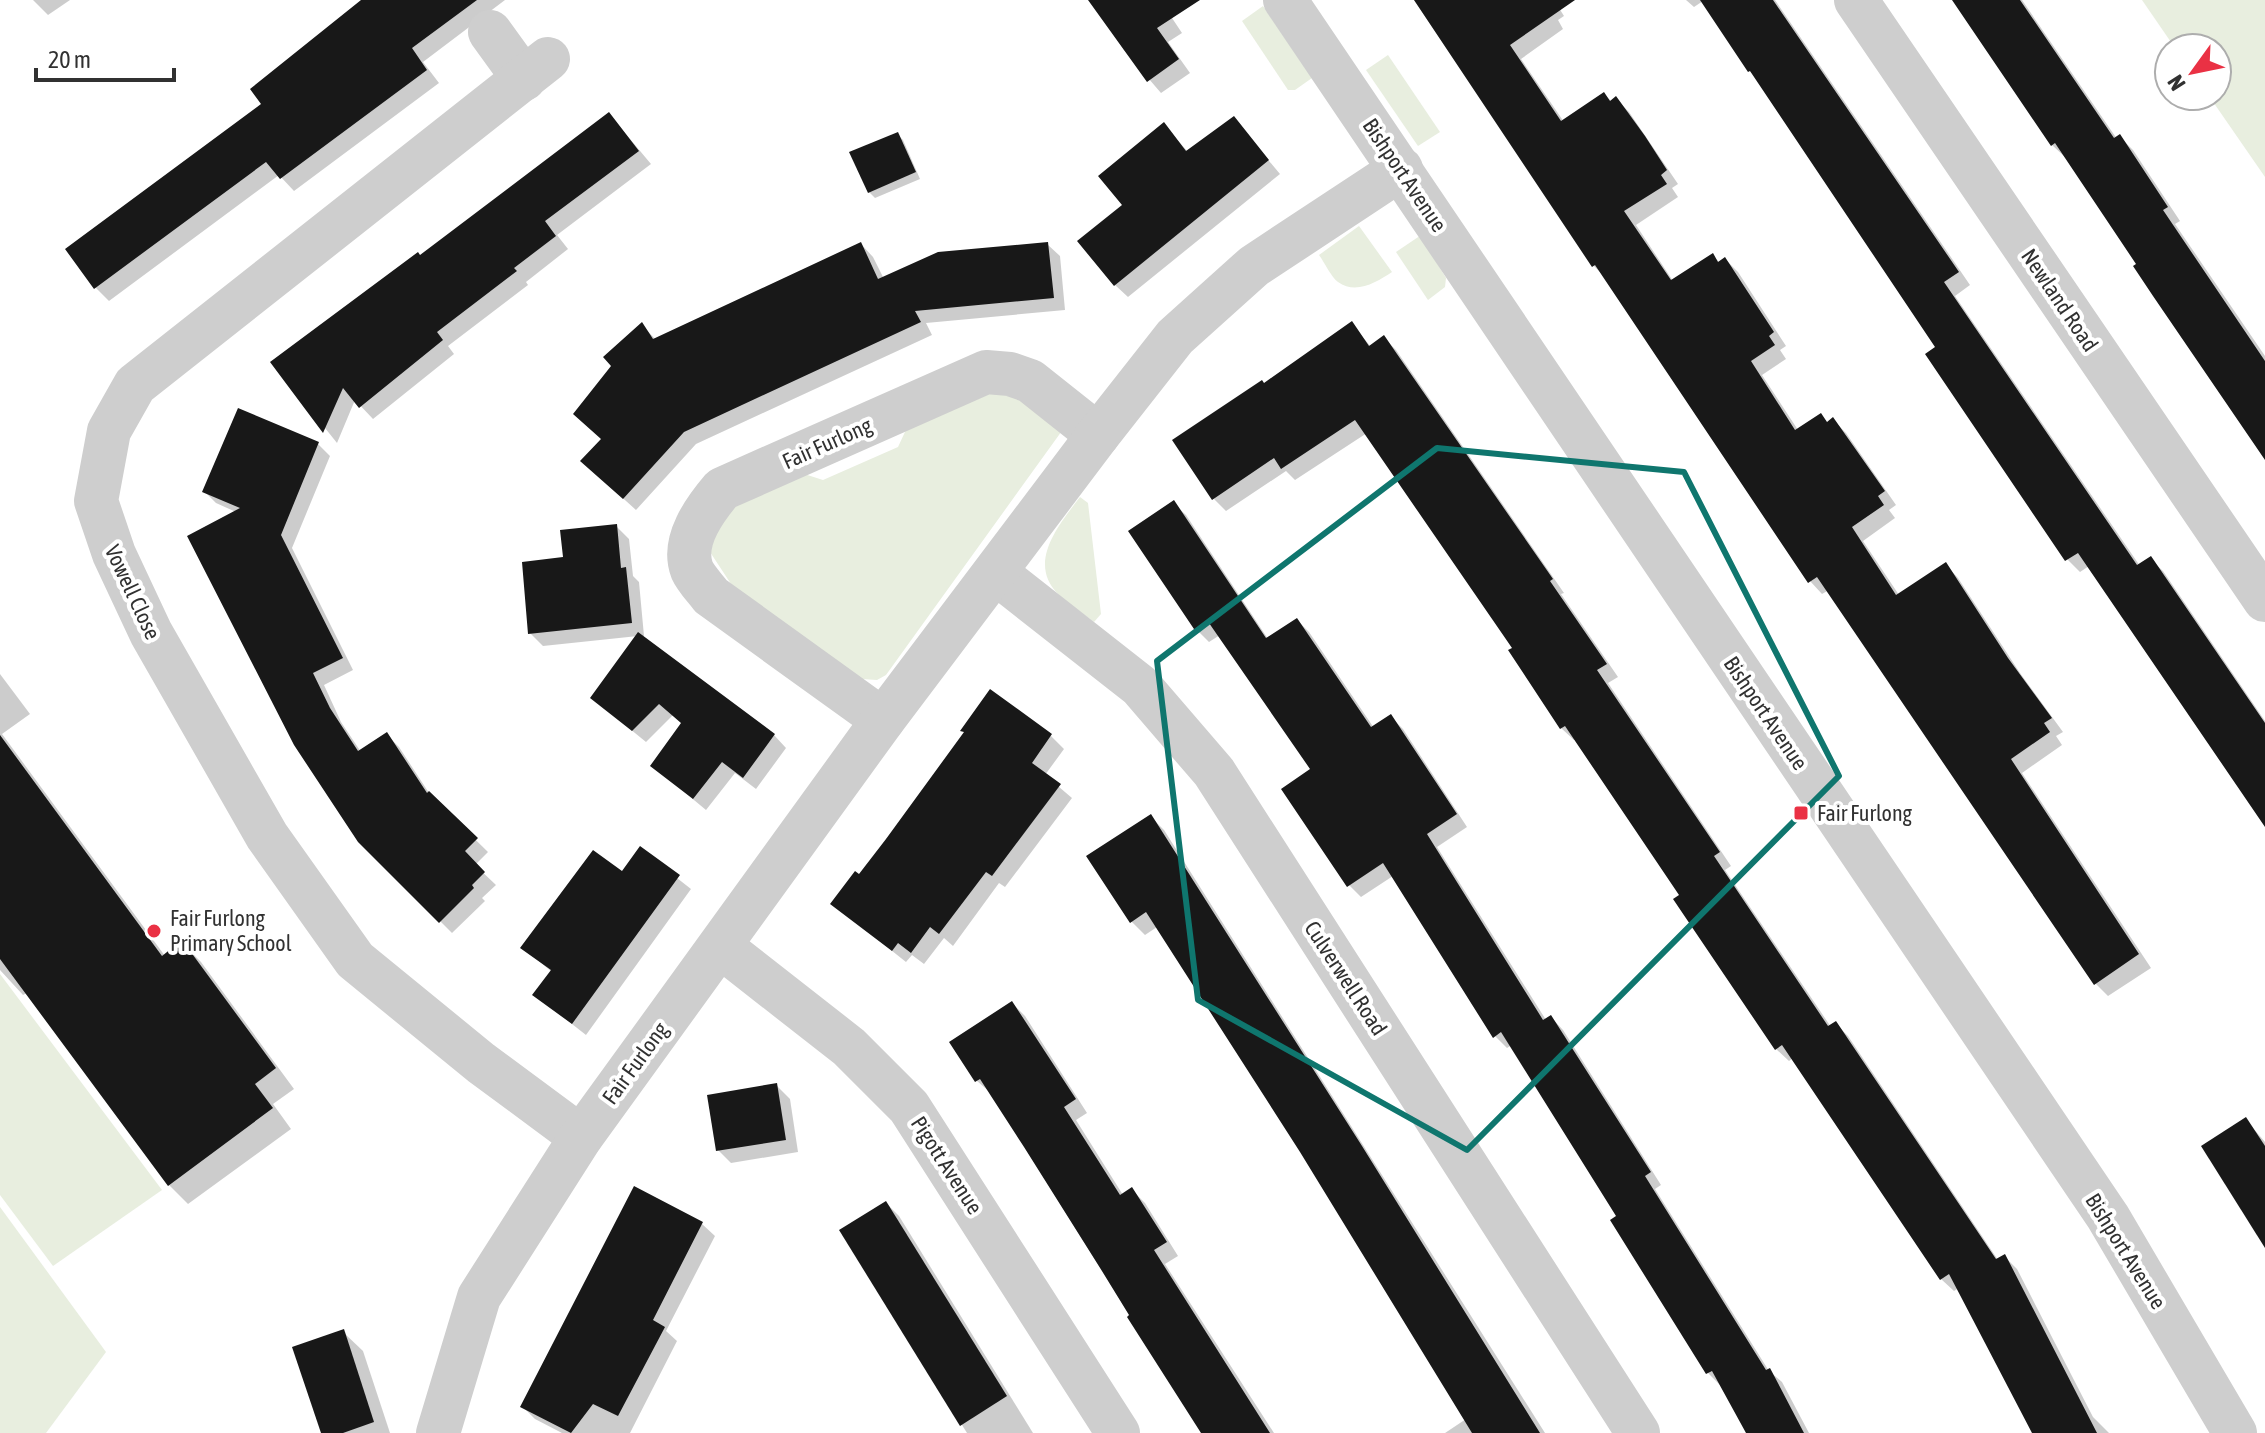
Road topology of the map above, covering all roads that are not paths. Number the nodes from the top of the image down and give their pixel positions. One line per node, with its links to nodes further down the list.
1 (1285, 0): 4 (street, Bishport Avenue)
2 (1856, 0): 7 (street, Newland Road)
3 (490, 32): 10 (street, Vowell Close)
4 (1401, 169): 5 (street, Fair Furlong); 14 (street, Bishport Avenue)
5 (1098, 435): 6 (street, Fair Furlong); 8 (street, Fair Furlong)
6 (996, 573): 8 (street, Fair Furlong); 13 (street, Culverwell Road)
7 (2265, 600)
8 (883, 720): 9 (street, Fair Furlong)
9 (720, 946): 10 (street, Fair Furlong); 12 (street, Pigott Avenue)
10 (581, 1137): 11 (street, Fair Furlong)
11 (438, 1433)
12 (1118, 1433)
13 (1638, 1433)
14 (2235, 1433)

